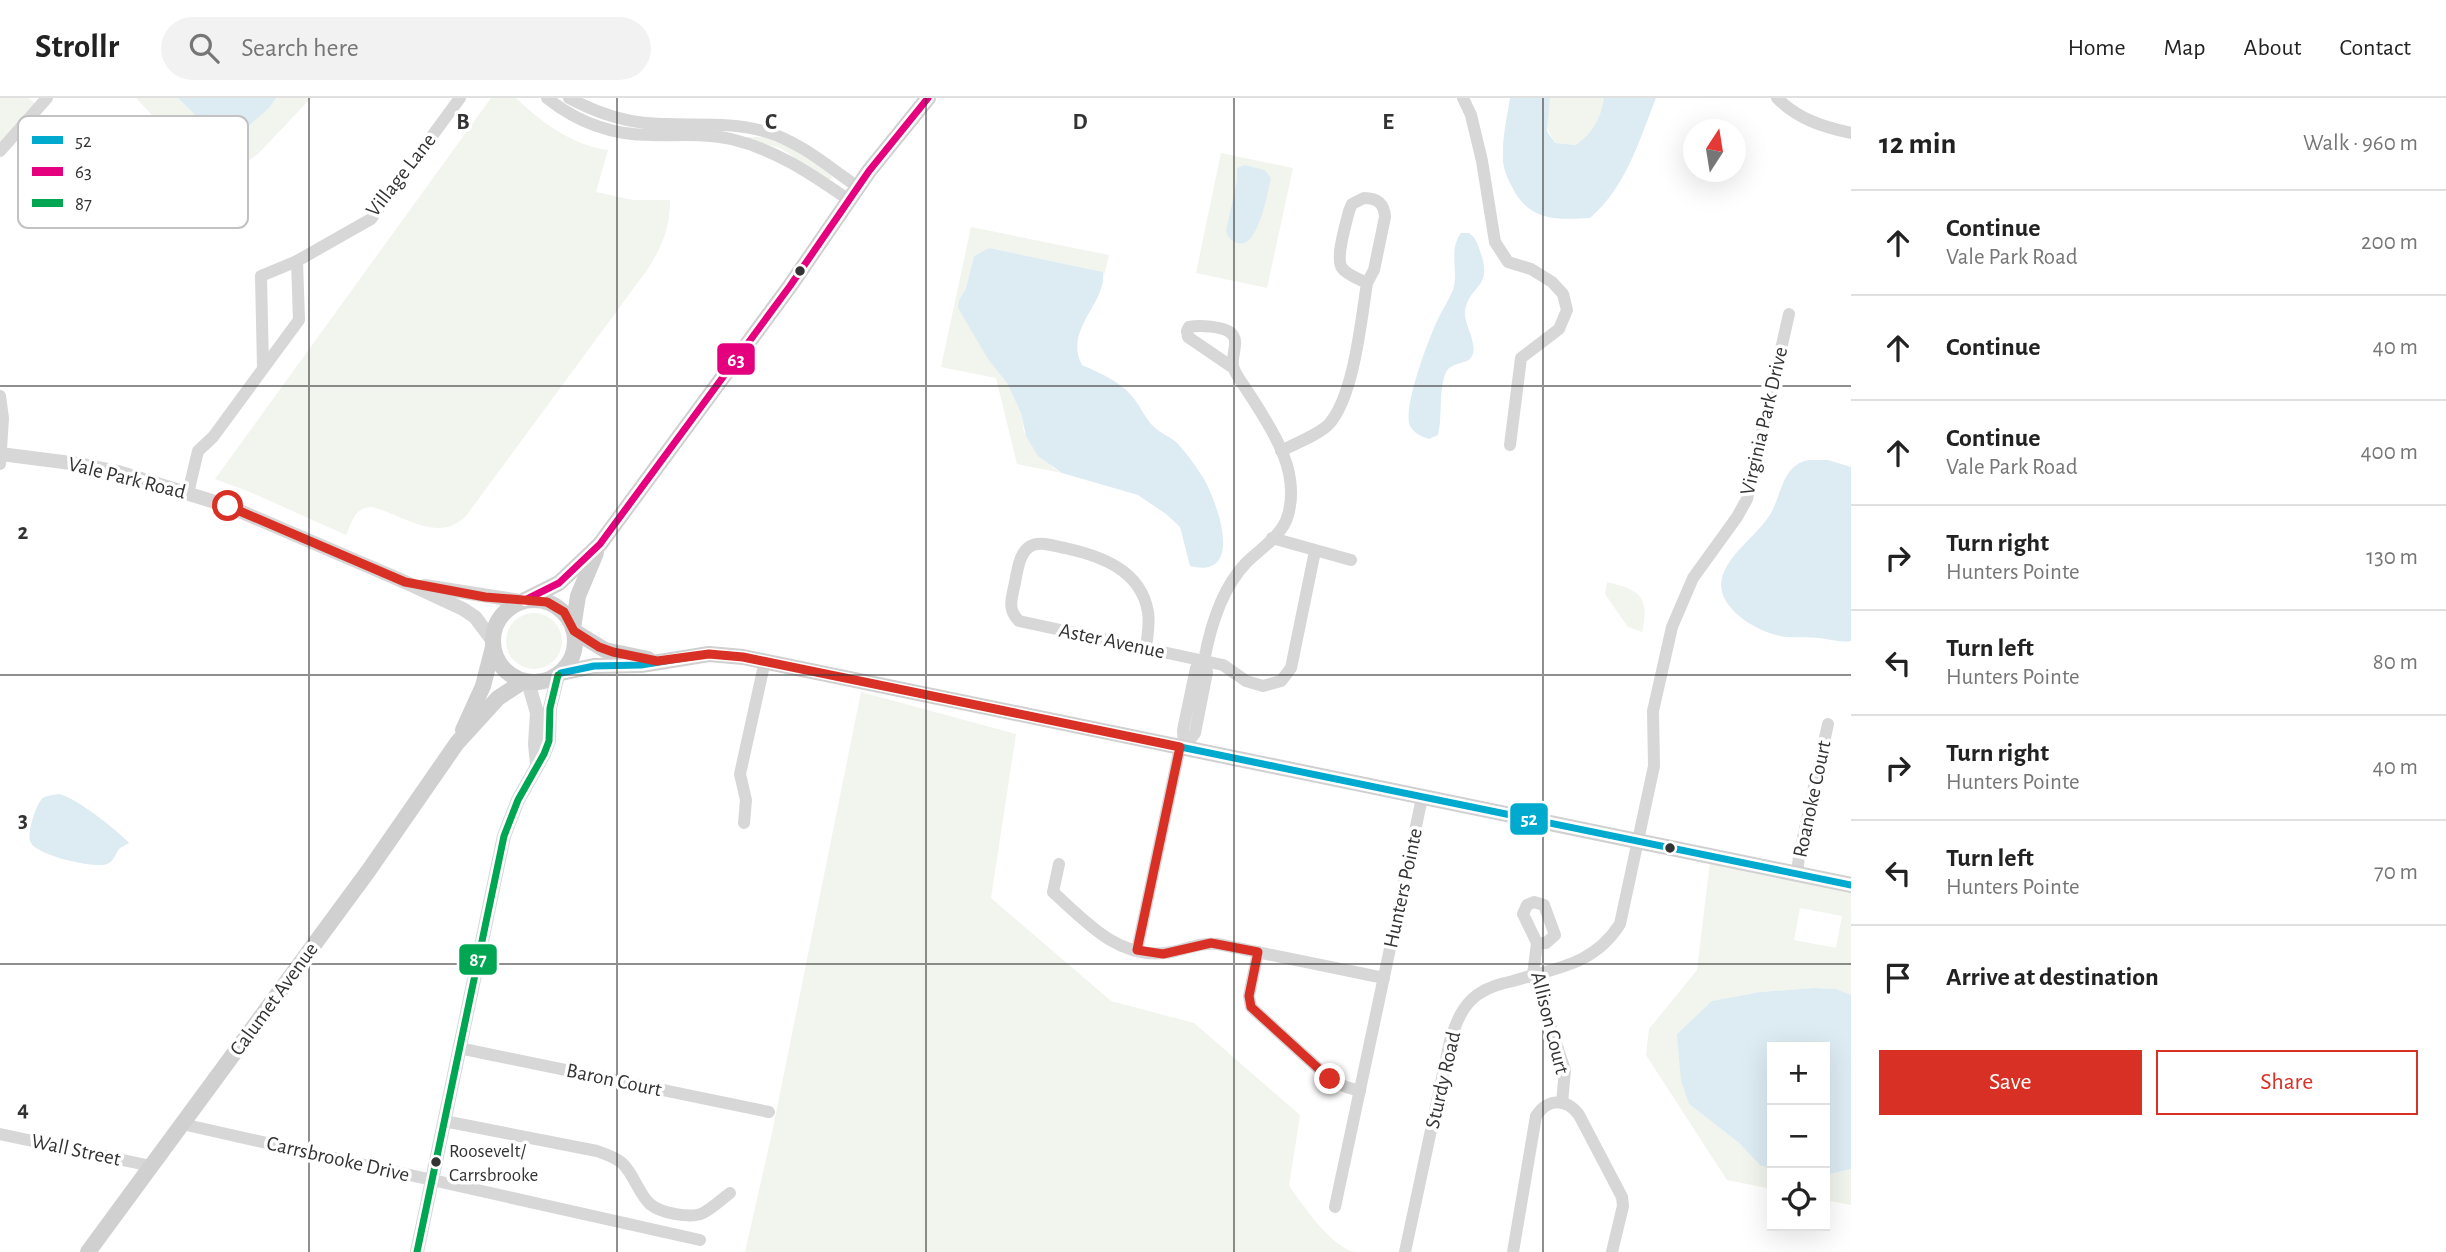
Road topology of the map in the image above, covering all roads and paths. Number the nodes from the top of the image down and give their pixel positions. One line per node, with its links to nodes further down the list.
1 (47, 98): 8 (street)
2 (459, 98): 13 (street, Village Lane)
3 (547, 98): 12 (street)
4 (569, 98): 12 (street)
5 (928, 98): 12 (main road)
6 (1463, 98): 19 (street)
7 (1777, 98): 10 (street)
8 (31, 116)
9 (18, 131): 11 (street)
10 (1851, 133)
11 (0, 151)
12 (854, 194): 25 (main road)
13 (297, 261): 16 (street); 16 (street, Village Lane)
14 (1367, 283): 14 (street); 20 (street)
15 (1789, 314): 44 (street, Virginia Park Drive)
16 (263, 367): 23 (street)
17 (1232, 367): 20 (street)
18 (0, 396): 21 (street)
19 (1510, 445)
20 (1282, 451): 24 (street)
21 (0, 454): 22 (street); 23 (street, Vale Park Road)
22 (0, 464)
23 (188, 493): 28 (street, Vale Park Road)
24 (1272, 538): 26 (street); 35 (street)
25 (600, 544): 29 (main road); 30 (main road)
26 (1315, 551): 27 (street); 35 (street, Aster Avenue)
27 (1351, 560)
28 (405, 582): 29 (street, Vale Park Road); 31 (street, Vale Park Road)
29 (523, 601): 30 (main road); 31 (main road)
30 (574, 629): 33 (main road); 36 (main road)
31 (493, 644): 37 (main road); 39 (main road, Calumet Avenue)
32 (1146, 650): 32 (street, Aster Avenue); 35 (street, Aster Avenue)
33 (657, 661): 34 (main road); 36 (main road)
34 (765, 661): 40 (main road); 43 (street)
35 (1204, 661): 40 (street)
36 (560, 674): 37 (main road); 41 (street)
37 (526, 681): 39 (main road, Calumet Avenue); 41 (street)
38 (1828, 724): 46 (street, Roanoke Court)
39 (457, 743): 58 (main road, Calumet Avenue)
40 (1182, 748): 42 (main road); 49 (street)
41 (537, 764): 53 (street)
42 (1422, 798): 44 (main road); 52 (street, Hunters Pointe)
43 (744, 823)
44 (1638, 840): 46 (main road); 51 (street, Sturdy Road)
45 (1059, 864): 49 (street, Hunters Pointe)
46 (1797, 874): 47 (main road)
47 (1851, 885)
48 (1537, 943): 51 (street, Allison Court)
49 (1137, 950): 50 (street, Hunters Pointe)
50 (1258, 952): 52 (street, Hunters Pointe); 54 (street)
51 (1533, 975): 55 (street, Allison Court); 67 (street, Sturdy Road)
52 (1384, 978): 54 (street, Hunters Pointe)
53 (459, 1048): 56 (street, Baron Court); 57 (street)
54 (1360, 1091): 63 (street, Hunters Pointe)
55 (1562, 1103): 68 (street); 69 (street)
56 (769, 1112)
57 (444, 1121): 61 (street); 62 (street)
58 (182, 1124): 60 (main road, Calumet Avenue); 61 (street, Carrsbrooke Drive)
59 (0, 1134): 60 (street, Wall Street)
60 (151, 1166): 65 (main road, Calumet Avenue)
61 (432, 1180): 64 (street, Carrsbrooke Drive); 66 (street)
62 (730, 1193)
63 (1335, 1207)
64 (700, 1240)
65 (88, 1252)
66 (417, 1252)
67 (1405, 1252)
68 (1513, 1252)
69 (1612, 1252)

